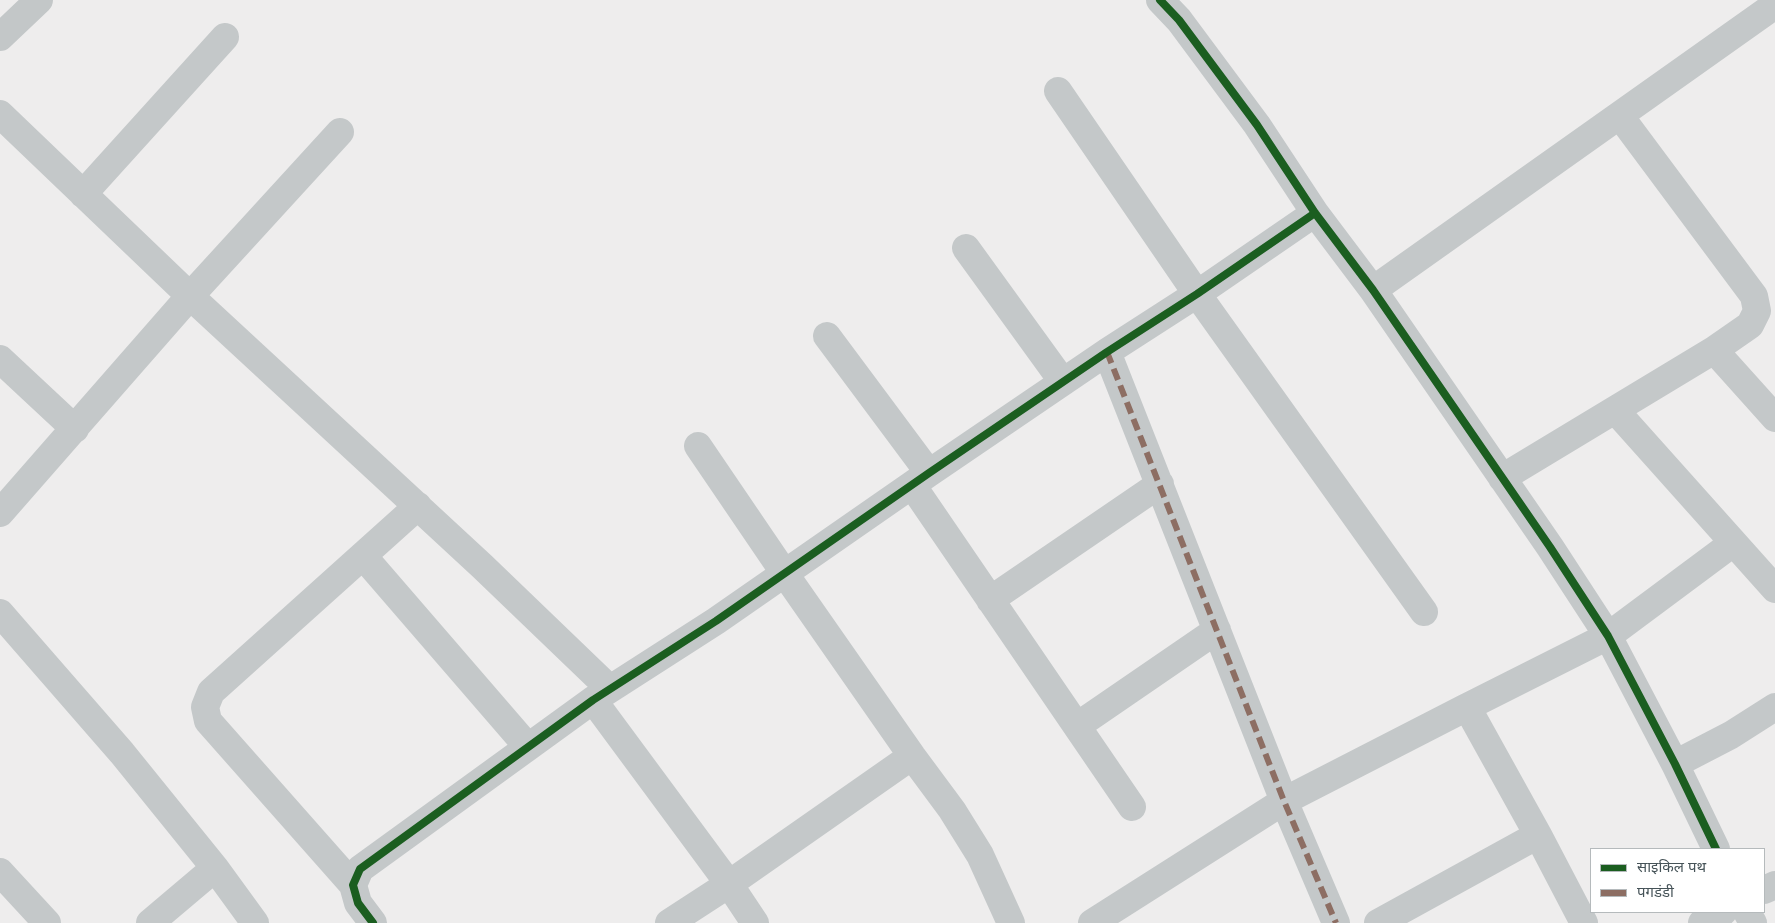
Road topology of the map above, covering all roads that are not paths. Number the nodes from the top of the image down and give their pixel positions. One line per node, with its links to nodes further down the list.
1 (38, 0): 4 (main road)
2 (1160, 0): 11 (street)
3 (1775, 5): 8 (street)
4 (0, 37)
5 (225, 37): 10 (street)
6 (1058, 91): 14 (street)
7 (0, 114): 10 (street)
8 (1620, 116): 13 (street); 17 (street)
9 (340, 132): 15 (street)
10 (83, 194): 15 (street)
11 (1315, 213): 13 (street); 14 (street)
12 (966, 248): 20 (street)
13 (1373, 290): 25 (street)
14 (1197, 294): 18 (street); 35 (street)
15 (190, 296): 23 (street); 28 (street)
16 (827, 336): 26 (street)
17 (1714, 350): 21 (street); 22 (street)
18 (1107, 352): 20 (street); 27 (street)
19 (0, 359): 23 (street)
20 (1064, 382): 26 (street)
21 (1615, 410): 25 (street); 30 (street)
22 (1775, 418)
23 (75, 429): 29 (street)
24 (698, 446): 32 (street)
25 (1502, 478): 38 (street)
26 (920, 479): 32 (street); 34 (street)
27 (1160, 484): 34 (street); 37 (street)
28 (418, 506): 31 (street); 39 (street)
29 (0, 513)
30 (1733, 543): 33 (street); 38 (street)
31 (363, 556): 43 (street); 53 (street)
32 (785, 574): 39 (street); 44 (street)
33 (1775, 589)
34 (990, 600): 42 (street)
35 (1424, 612)
36 (0, 613): 50 (street)
37 (1217, 630): 42 (street); 46 (street)
38 (1608, 636): 40 (street); 45 (street)
39 (601, 695): 43 (street); 52 (street)
40 (1467, 707): 46 (street); 48 (street)
41 (1775, 707): 45 (street)
42 (1077, 726): 47 (street)
43 (528, 747): 53 (street)
44 (912, 756): 52 (street); 61 (street)
45 (1676, 764): 49 (street)
46 (1284, 801): 62 (street); 63 (street)
47 (1132, 807)
48 (1538, 835): 64 (street); 65 (street)
49 (1716, 848)
50 (215, 868): 56 (street); 57 (street)
51 (0, 872): 55 (street)
52 (729, 884): 59 (street); 60 (street)
53 (353, 885): 58 (street)
54 (1722, 913): 66 (street)
55 (47, 923)
56 (150, 923)
57 (255, 923)
58 (373, 923)
59 (669, 923)
60 (755, 923)
61 (1011, 923)
62 (1092, 923)
63 (1336, 923)
64 (1378, 923)
65 (1584, 923)
66 (1702, 923)

